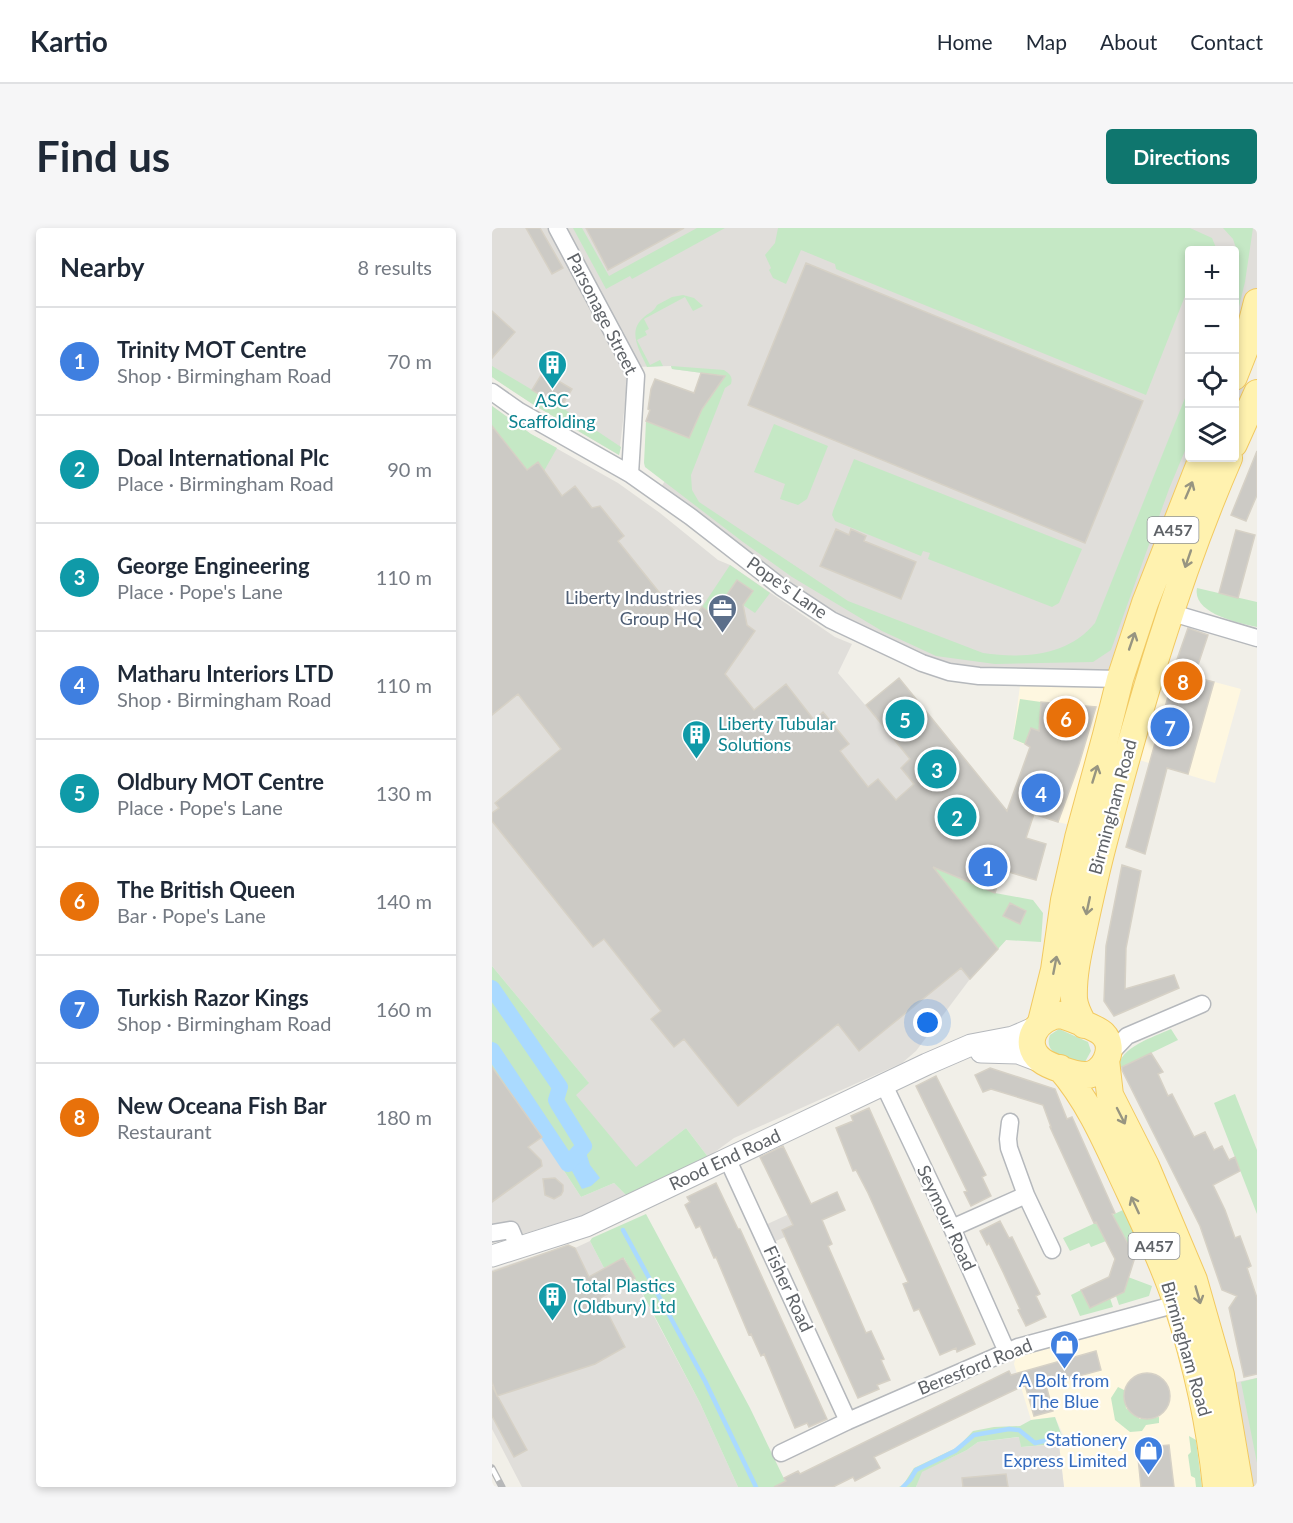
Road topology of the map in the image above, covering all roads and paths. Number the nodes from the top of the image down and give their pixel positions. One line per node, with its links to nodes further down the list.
1 (557, 228): 9 (street, Parsonage Street)
2 (1257, 302): 3 (main road)
3 (1239, 364)
4 (492, 392): 9 (street, Pope's Lane)
5 (1257, 393): 6 (main road)
6 (1239, 433)
7 (1200, 462): 10 (main road, Birmingham Road / A457, one-way to 7)
8 (1227, 462): 11 (main road, Birmingham Road / A457, one-way to 11)
9 (630, 474): 13 (street, Pope's Lane)
10 (1145, 603): 11 (main road); 13 (main road, Birmingham Road / A457, one-way to 10)
11 (1169, 612): 12 (street); 14 (main road, Birmingham Road / A457)
12 (1257, 638)
13 (1120, 679): 14 (main road); 16 (main road, Birmingham Road / A457, one-way to 13)
14 (1146, 687): 17 (main road, Birmingham Road / A457, one-way to 17)
15 (1202, 1004): 17 (street)
16 (1038, 1024): 17 (main road); 18 (street, Rood End Road); 19 (main road, Birmingham Road / A457)
17 (1099, 1044): 19 (main road); 32 (main road, Birmingham Road / A457, one-way to 32)
18 (954, 1053): 19 (street, Rood End Road); 20 (street, Rood End Road)
19 (1055, 1066): 29 (main road, Birmingham Road / A457, one-way to 19)
20 (884, 1085): 22 (street, Rood End Road); 24 (street, Seymour Road)
21 (1011, 1122): 23 (street)
22 (727, 1158): 26 (street, Rood End Road); 31 (street, Fisher Road)
23 (1026, 1195): 24 (street); 27 (street)
24 (952, 1228): 30 (street, Seymour Road)
25 (492, 1233): 26 (street)
26 (518, 1247): 28 (street, Rood End Road)
27 (1052, 1250)
28 (492, 1256)
29 (1177, 1304): 30 (street, Beresford Road); 32 (main road, Birmingham Road / A457)
30 (1007, 1352): 31 (street, Beresford Road)
31 (848, 1421): 33 (street, Beresford Road)
32 (1221, 1437): 34 (main road, A457); 35 (main road, A457)
33 (781, 1454)
34 (1216, 1487)
35 (1240, 1487)

